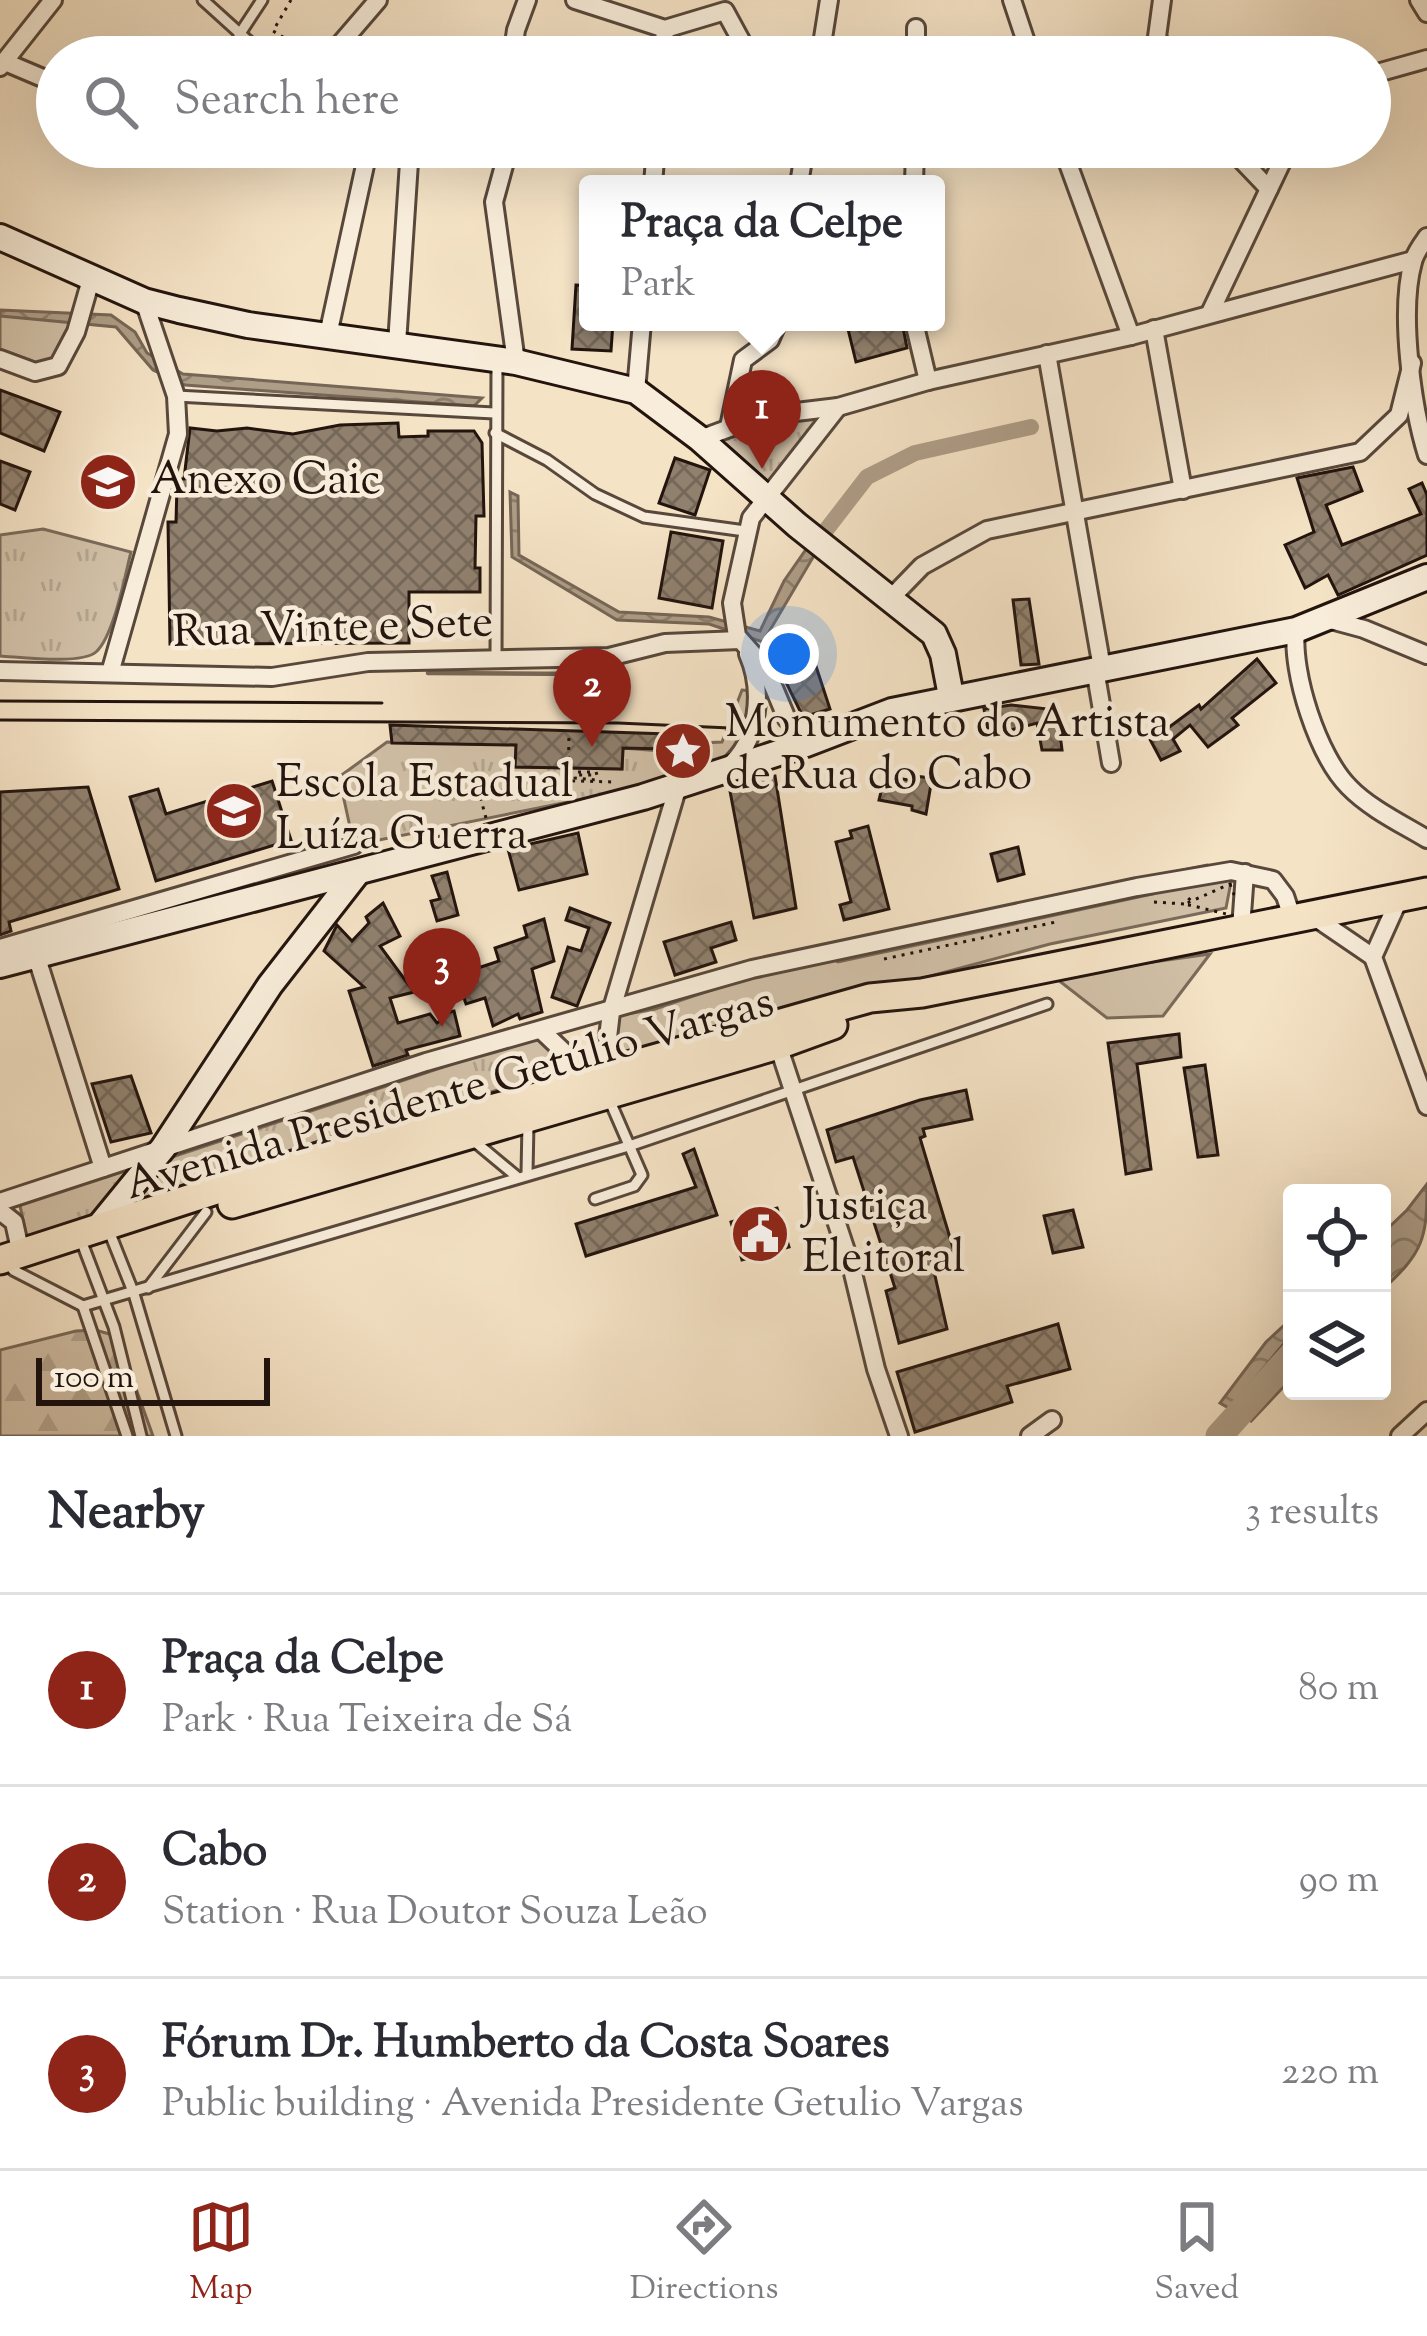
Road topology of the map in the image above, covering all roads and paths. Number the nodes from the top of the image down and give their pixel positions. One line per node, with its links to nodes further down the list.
1 (53, 0): 26 (street)
2 (203, 0): 15 (lane)
3 (262, 0): 15 (lane)
4 (291, 0): 16 (path)
5 (378, 0): 17 (street)
6 (527, 0): 18 (street)
7 (575, 0): 14 (street)
8 (829, 0): 21 (street)
9 (1012, 0): 23 (street)
10 (1162, 0): 24 (street)
11 (1419, 0): 12 (street)
12 (1427, 13)
13 (916, 28): 22 (street)
14 (665, 29): 19 (street); 20 (street)
15 (239, 35)
16 (281, 36)
17 (347, 36)
18 (518, 36)
19 (664, 36)
20 (739, 36)
21 (823, 36)
22 (916, 36)
23 (1024, 36)
24 (1157, 36)
25 (1427, 58): 27 (street)
26 (2, 64): 28 (street)
27 (1391, 69)
28 (36, 77)
29 (364, 168): 48 (street)
30 (409, 168): 50 (street)
31 (503, 168): 53 (street)
32 (1070, 168): 49 (street)
33 (1248, 168): 35 (street)
34 (1278, 168): 35 (street)
35 (1268, 189): 42 (street)
36 (0, 237): 39 (street)
37 (1427, 237): 38 (street)
38 (1420, 263): 42 (street); 54 (street)
39 (92, 276): 40 (street); 52 (street)
40 (144, 301): 41 (street); 47 (street)
41 (179, 310): 47 (street); 48 (street)
42 (1210, 313): 43 (street)
43 (1154, 329): 49 (street); 64 (street)
44 (641, 331): 56 (street)
45 (774, 331): 60 (street)
46 (916, 331): 55 (street)
47 (158, 334): 57 (street)
48 (328, 335): 50 (street)
49 (1131, 336): 51 (street)
50 (397, 344): 53 (street)
51 (1046, 354): 55 (street); 66 (street)
52 (0, 359)
53 (507, 361): 56 (street); 59 (lane)
54 (1412, 363): 63 (street); 64 (street)
55 (928, 381): 58 (street)
56 (636, 391): 62 (street)
57 (176, 396): 59 (lane); 77 (street)
58 (838, 407): 60 (street); 65 (street)
59 (494, 413): 61 (lane)
60 (729, 427): 62 (street)
61 (495, 434): 67 (lane); 74 (lane)
62 (700, 439): 65 (street)
63 (1427, 455)
64 (1183, 490): 66 (street)
65 (767, 500): 67 (street); 69 (street)
66 (1075, 510): 69 (street); 75 (street)
67 (746, 531): 72 (street)
68 (1427, 577): 70 (street)
69 (890, 599): 78 (street)
70 (1327, 619): 71 (street); 73 (street)
71 (1295, 630): 75 (street); 90 (street)
72 (742, 644): 74 (street, Rua Vinte e Sete); 81 (street); 84 (street)
73 (1427, 655)
74 (496, 659): 77 (street, Rua Vinte e Sete)
75 (1098, 669): 78 (street); 82 (street)
76 (0, 670): 77 (street, Rua Vinte e Sete)
77 (110, 673)
78 (950, 696): 81 (street)
79 (569, 731): 83 (path)
80 (678, 733): 85 (path)
81 (834, 733): 84 (street)
82 (1111, 763)
83 (569, 772): 86 (path); 87 (path)
84 (724, 772): 85 (street)
85 (678, 779): 89 (street); 109 (street)
86 (569, 781): 87 (path); 89 (path)
87 (596, 782): 88 (path)
88 (626, 782)
89 (491, 834): 92 (street)
90 (1427, 838)
91 (354, 845): 102 (street)
92 (358, 872): 103 (street); 119 (street)
93 (1237, 879): 94 (path); 98 (path); 99 (street); 101 (street); 101 (path); 109 (street)
94 (1220, 880)
95 (1200, 886): 98 (path)
96 (1413, 894): 99 (main road, Avenida Presidente Getúlio Vargas); 104 (street)
97 (1147, 902): 98 (path)
98 (1185, 904): 101 (path)
99 (1301, 916): 101 (main road, Avenida Presidente Getúlio Vargas); 104 (street)
100 (1053, 923): 105 (path)
101 (1242, 923): 107 (main road, Avenida Presidente Getúlio Vargas)
102 (0, 948)
103 (36, 956): 106 (street); 120 (street)
104 (1373, 957): 115 (street)
105 (880, 960)
106 (0, 965)
107 (922, 993): 111 (main road, Avenida Presidente Getúlio Vargas); 112 (main road, Avenida Presidente Getúlio Vargas)
108 (1047, 1004): 113 (lane)
109 (611, 1012): 110 (street); 112 (street)
110 (541, 1030): 114 (street); 119 (street)
111 (778, 1045): 112 (main road, Avenida Presidente Getúlio Vargas); 113 (street)
112 (601, 1086): 114 (main road, Avenida Presidente Getúlio Vargas); 118 (lane)
113 (792, 1093): 118 (lane); 136 (street)
114 (561, 1100): 116 (main road, Avenida Presidente Getúlio Vargas); 125 (main road, Avenida Presidente Getúlio Vargas)
115 (1427, 1106)
116 (528, 1119): 117 (main road, Avenida Presidente Getúlio Vargas); 121 (lane)
117 (466, 1135): 121 (lane); 124 (main road, Avenida Presidente Getúlio Vargas)
118 (632, 1145): 121 (lane); 122 (lane)
119 (164, 1148): 120 (street); 125 (street)
120 (103, 1168): 123 (street)
121 (522, 1174): 127 (lane)
122 (595, 1199)
123 (0, 1207): 126 (street)
124 (206, 1212): 125 (main road, Avenida Presidente Getúlio Vargas); 127 (lane)
125 (100, 1236): 126 (main road, Avenida Presidente Getúlio Vargas); 128 (lane); 129 (lane)
126 (9, 1265): 130 (lane)
127 (148, 1288): 128 (lane)
128 (134, 1294): 129 (lane); 135 (lane)
129 (104, 1300): 130 (lane); 134 (lane)
130 (83, 1306): 133 (lane)
131 (1427, 1411): 138 (street)
132 (1052, 1420): 137 (street)
133 (127, 1436)
134 (141, 1436)
135 (176, 1436)
136 (899, 1436)
137 (1030, 1436)
138 (1400, 1436)

